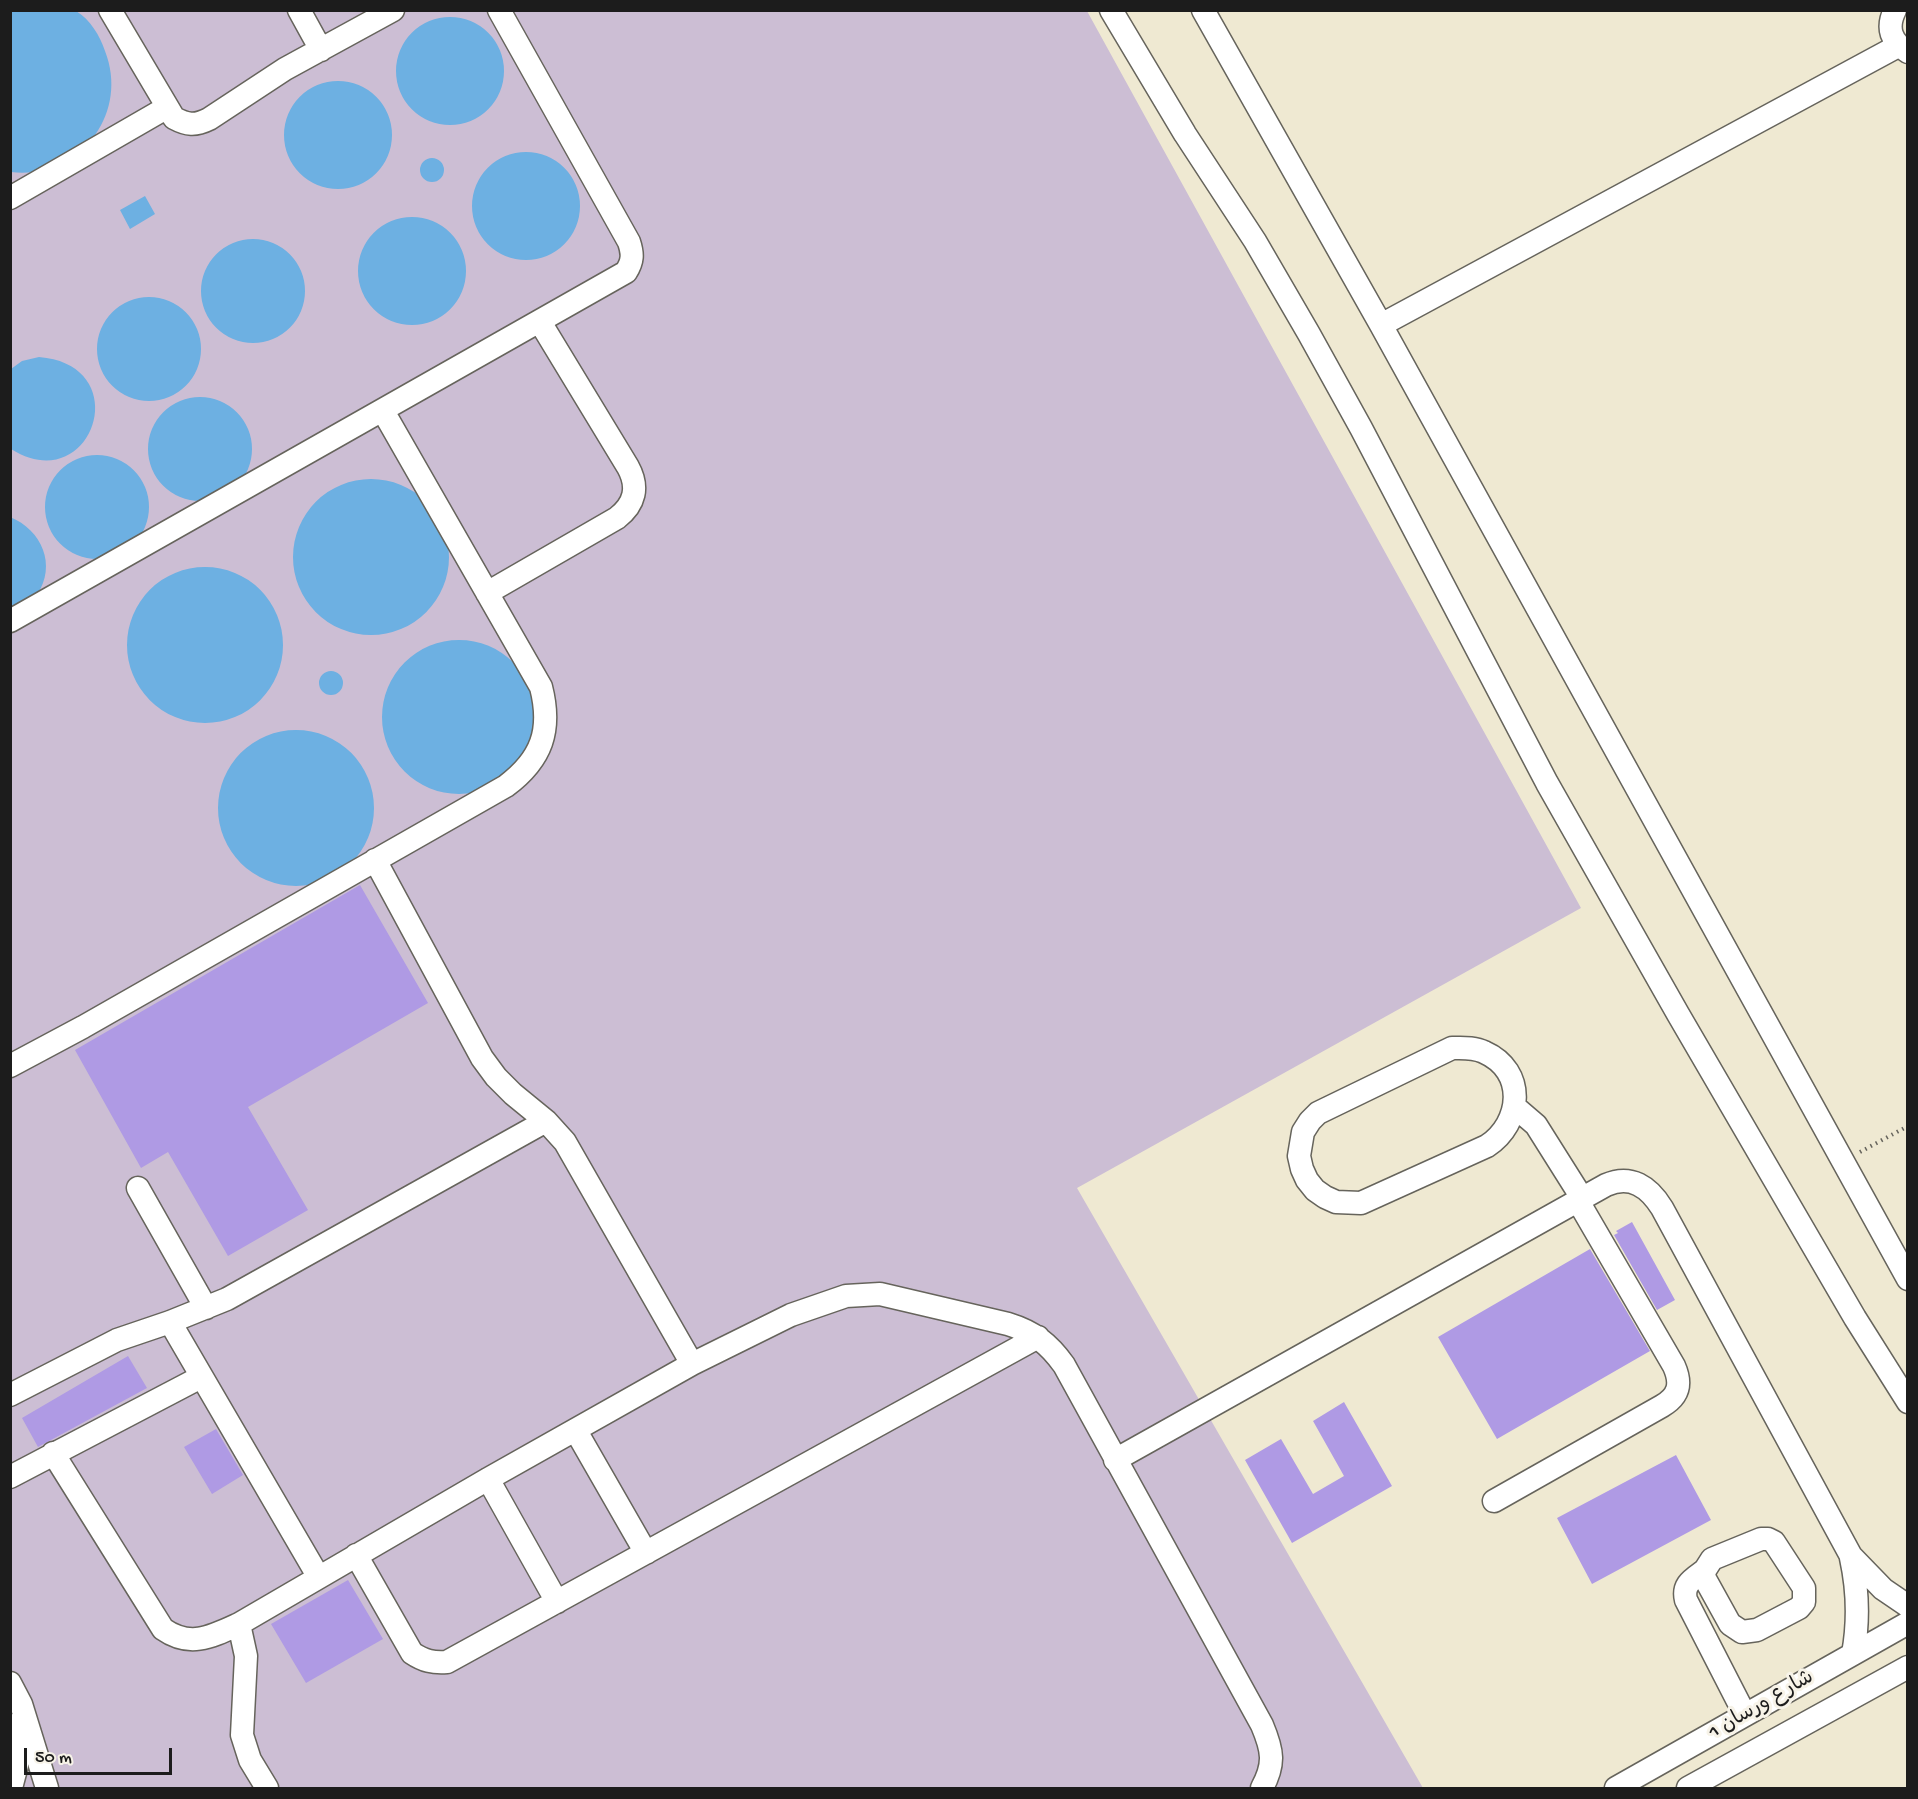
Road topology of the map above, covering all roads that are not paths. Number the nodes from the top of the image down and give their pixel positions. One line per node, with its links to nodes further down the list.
1 (110, 10): 10 (street)
2 (299, 10): 9 (street)
3 (393, 10): 9 (street)
4 (499, 10): 12 (street)
5 (1111, 10): 30 (street)
6 (1203, 10): 13 (street)
7 (1895, 10): 8 (street)
8 (1903, 49): 13 (street)
9 (321, 50): 10 (street)
10 (166, 108): 11 (street)
11 (10, 198)
12 (540, 322): 14 (street); 15 (street)
13 (1381, 325): 23 (street)
14 (383, 411): 15 (street); 16 (street)
15 (487, 593): 17 (street)
16 (10, 621)
17 (375, 860): 18 (street); 20 (street)
18 (10, 1066)
19 (1515, 1107): 19 (street); 22 (street)
20 (546, 1121): 24 (street); 27 (street)
21 (138, 1188): 24 (street)
22 (1580, 1200): 33 (street); 36 (street); 39 (street)
23 (1908, 1279)
24 (206, 1308): 25 (street)
25 (170, 1322): 28 (street); 29 (street)
26 (1038, 1337): 27 (street); 33 (street); 37 (street)
27 (692, 1364): 31 (street)
28 (201, 1377): 32 (street); 41 (street)
29 (10, 1395)
30 (1908, 1402)
31 (576, 1431): 35 (street); 37 (street)
32 (53, 1453): 34 (street); 45 (street)
33 (1115, 1460): 54 (street)
34 (10, 1477)
35 (488, 1479): 38 (street); 42 (street)
36 (1494, 1501)
37 (646, 1553): 42 (street)
38 (356, 1555): 41 (street); 42 (street)
39 (1851, 1556): 43 (street); 46 (street)
40 (1704, 1570): 40 (street); 50 (street)
41 (318, 1576): 45 (street)
42 (557, 1602)
43 (1908, 1606)
44 (1908, 1623): 46 (street, شارع ورسان 1)
45 (239, 1624): 53 (street)
46 (1853, 1654): 50 (street, شارع ورسان 1)
47 (1908, 1667): 56 (street, شارع ورسان 1)
48 (10, 1683): 49 (street)
49 (21, 1704): 51 (street); 52 (street)
50 (1745, 1715): 55 (street, شارع ورسان 1)
51 (11, 1788)
52 (47, 1788)
53 (267, 1788)
54 (1262, 1788)
55 (1616, 1788)
56 (1688, 1788)

